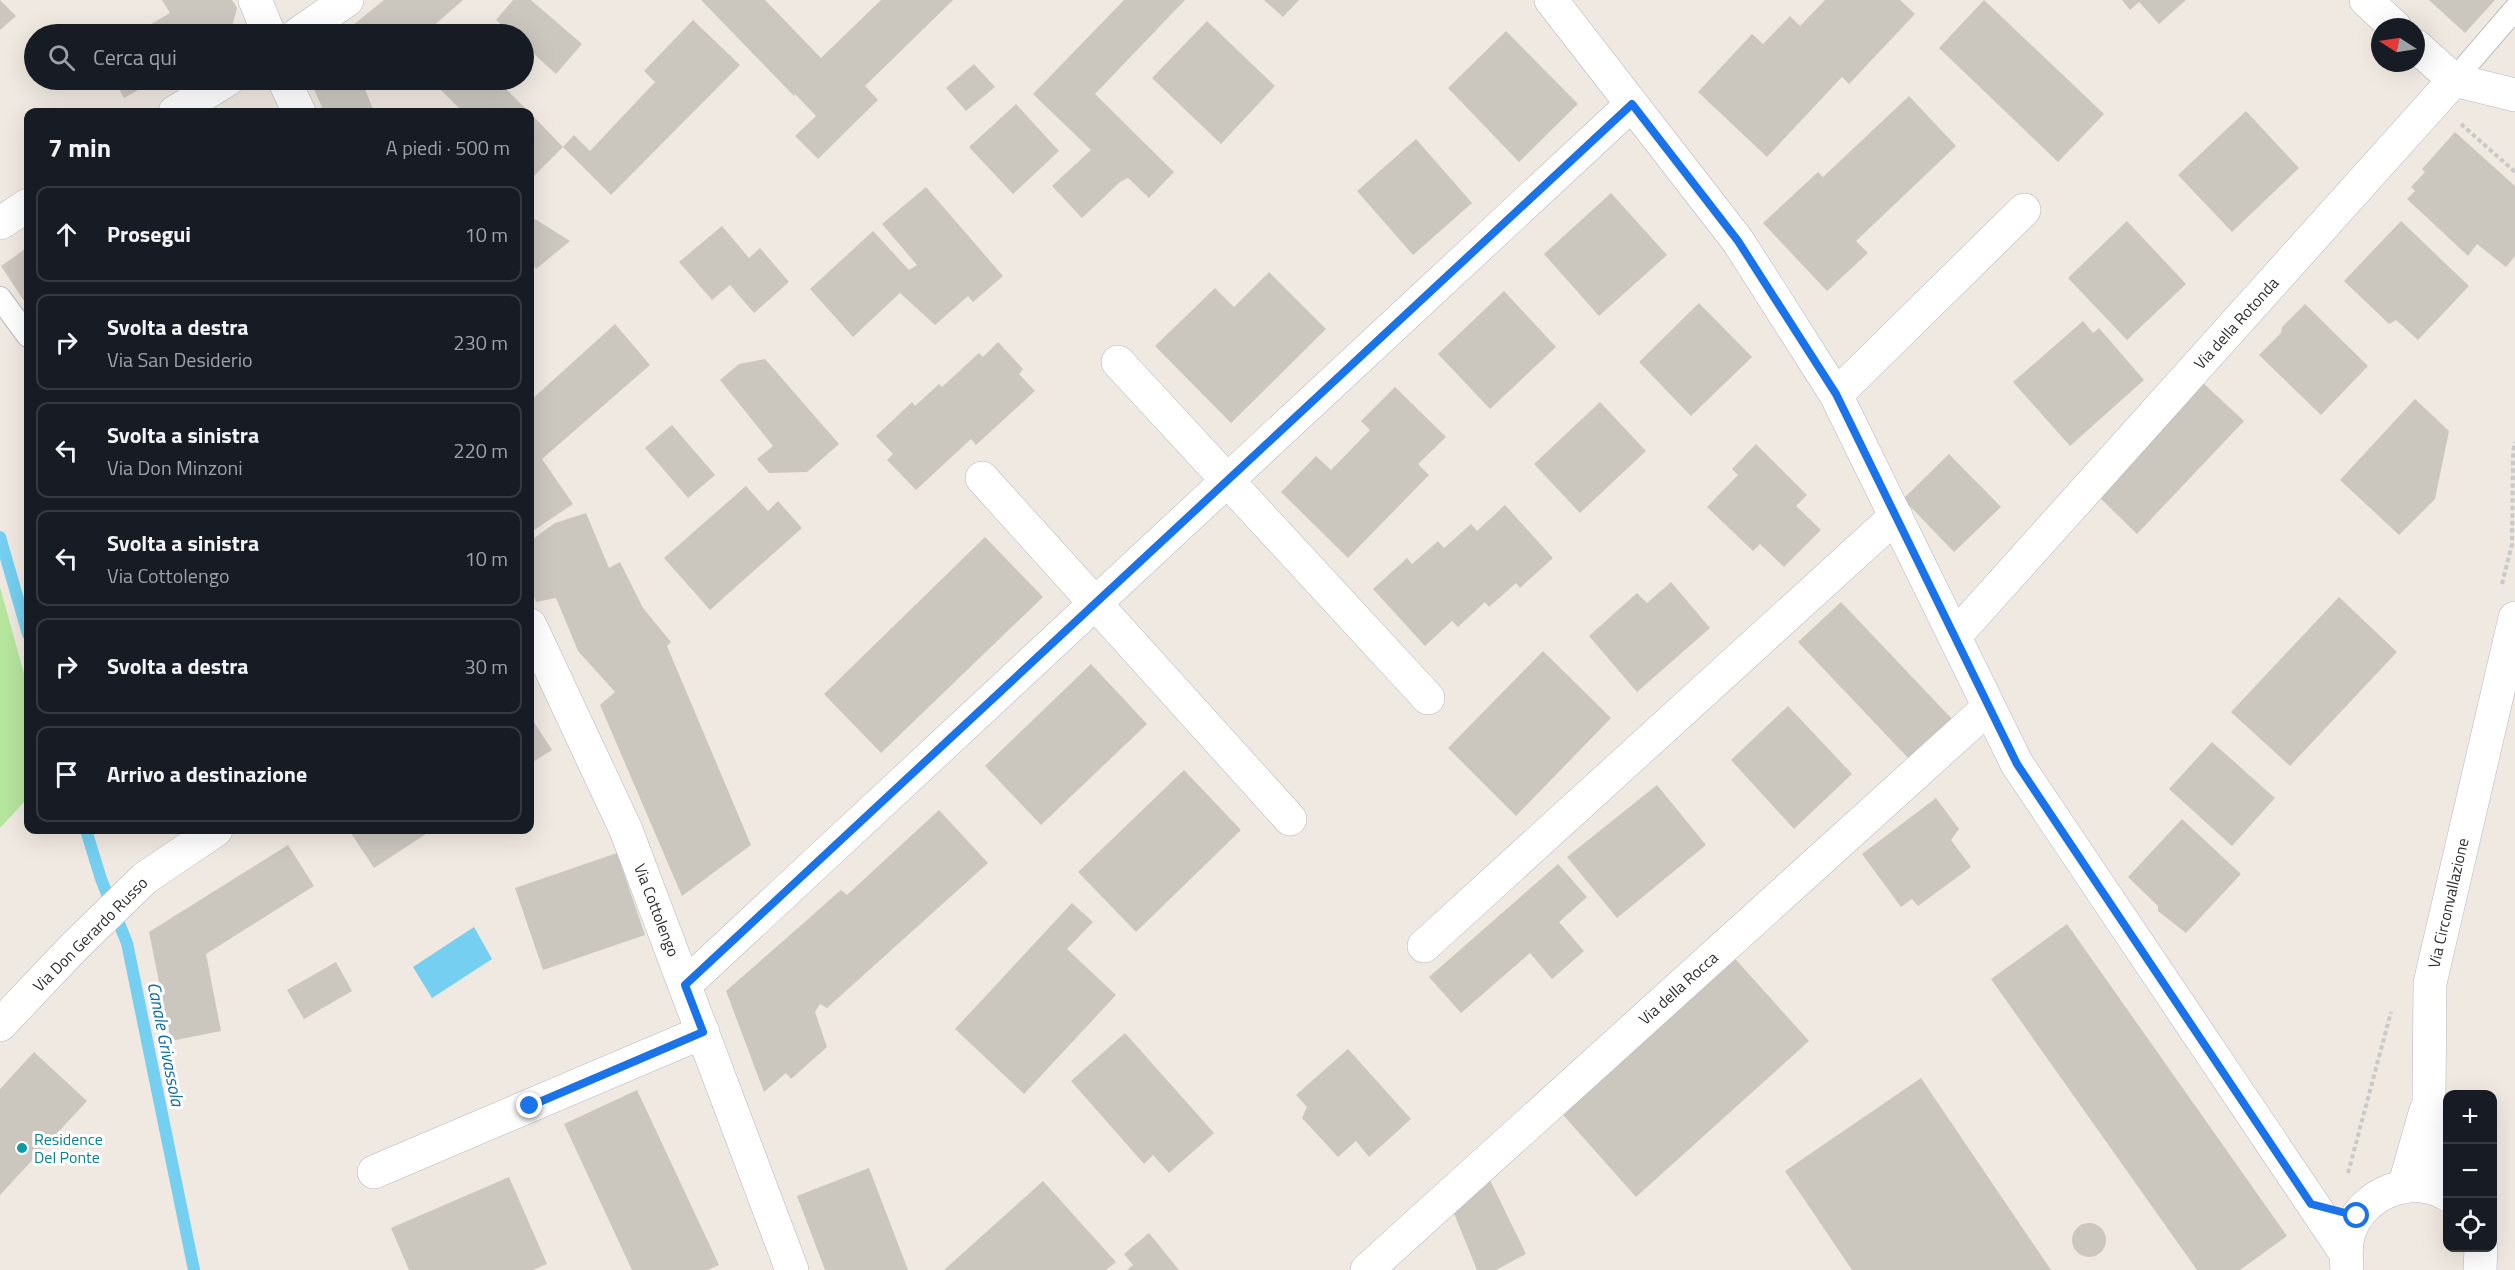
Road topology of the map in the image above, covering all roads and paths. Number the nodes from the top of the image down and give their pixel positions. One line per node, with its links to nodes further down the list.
1 (255, 0): 7 (street)
2 (347, 0): 8 (street)
3 (1551, 0): 14 (street)
4 (2366, 0): 6 (street)
5 (2515, 9): 10 (lane, Via della Rotonda)
6 (2385, 18)
7 (265, 24)
8 (312, 24)
9 (2425, 54): 10 (street)
10 (2454, 80): 13 (street); 32 (street, Via della Rotonda)
11 (211, 90): 15 (street)
12 (289, 90): 16 (street)
13 (2515, 95)
14 (1632, 104): 25 (street); 27 (street)
15 (182, 108)
16 (297, 108)
17 (2459, 122): 18 (path)
18 (2515, 172)
19 (24, 208): 21 (street)
20 (2024, 210): 25 (street)
21 (0, 224)
22 (0, 298): 23 (lane)
23 (24, 331)
24 (1118, 362): 27 (street)
25 (1836, 394): 28 (street)
26 (982, 478): 29 (street)
27 (1228, 481): 29 (street); 33 (street)
28 (1896, 516): 32 (street); 37 (street)
29 (1095, 604): 35 (street); 38 (street)
30 (2515, 618): 41 (street, Via Circonvallazione)
31 (534, 634): 38 (street, Via Cottolengo)
32 (1955, 636): 34 (street)
33 (1428, 698)
34 (1989, 707): 46 (street); 51 (street, Via della Rocca)
35 (1290, 819)
36 (210, 834): 39 (street, Via Don Gerardo Russo)
37 (1424, 946)
38 (685, 985): 40 (street, Via Cottolengo)
39 (0, 1025)
40 (703, 1032): 42 (street); 50 (street, Via Cottolengo)
41 (2429, 1099): 43 (street, Via Circonvallazione); 44 (street)
42 (374, 1172)
43 (2443, 1177)
44 (2404, 1186): 45 (street); 47 (street)
45 (2443, 1193)
46 (2311, 1204): 47 (street); 49 (street)
47 (2357, 1216): 49 (street)
48 (2481, 1252): 52 (street)
49 (2346, 1261)
50 (792, 1270)
51 (1367, 1270)
52 (2480, 1270)

